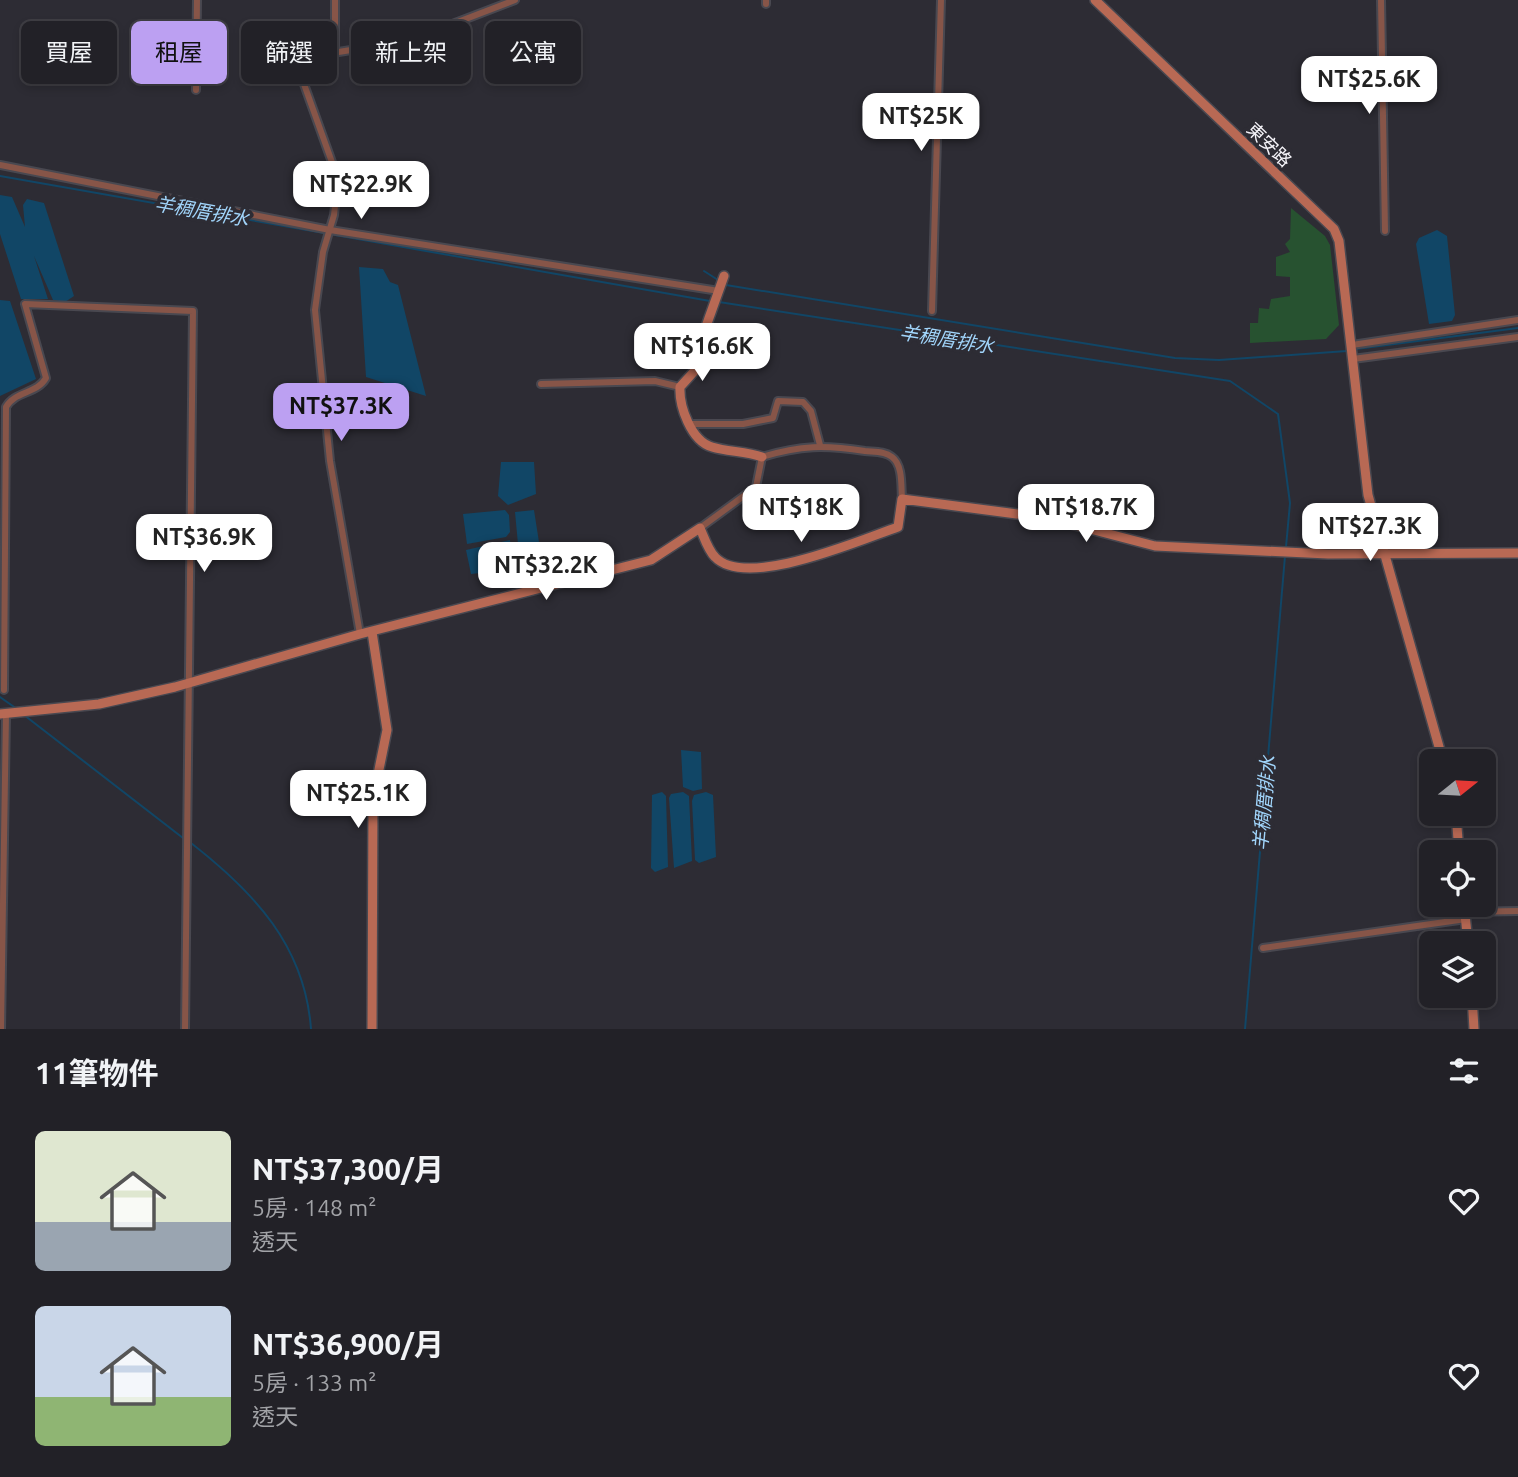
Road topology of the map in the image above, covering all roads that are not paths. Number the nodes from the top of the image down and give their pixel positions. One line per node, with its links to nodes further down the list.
1 (197, 0): 11 (street)
2 (335, 0): 8 (street)
3 (515, 0): 7 (street)
4 (941, 0): 17 (street)
5 (1095, 0): 20 (street, 東安路)
6 (1381, 0): 13 (street)
7 (501, 2): 9 (street)
8 (335, 21)
9 (337, 53)
10 (304, 84): 14 (street)
11 (196, 90)
12 (0, 165): 14 (street)
13 (1385, 230)
14 (329, 231): 16 (street); 31 (street)
15 (724, 275): 16 (street)
16 (719, 290): 22 (street)
17 (932, 311)
18 (1518, 320): 20 (street)
19 (1518, 337): 20 (street)
20 (1353, 352): 28 (street, 東安路)
21 (541, 384): 22 (street)
22 (680, 387): 23 (street)
23 (690, 424): 24 (street); 25 (street)
24 (820, 445): 25 (street); 26 (street)
25 (762, 457): 27 (street)
26 (902, 499): 27 (street); 28 (street)
27 (700, 528): 30 (street)
28 (1383, 553): 29 (street); 35 (street, 東安路)
29 (1518, 553)
30 (372, 632): 31 (street); 43 (street)
31 (360, 634): 32 (street)
32 (189, 683): 33 (street); 34 (street); 42 (street)
33 (4, 690)
34 (6, 714): 41 (street)
35 (1440, 749)
36 (1496, 911): 37 (street)
37 (1518, 911)
38 (1437, 917): 39 (street)
39 (1263, 948)
40 (1473, 1008): 44 (street)
41 (1, 1029)
42 (186, 1029)
43 (372, 1029)
44 (1474, 1029)

